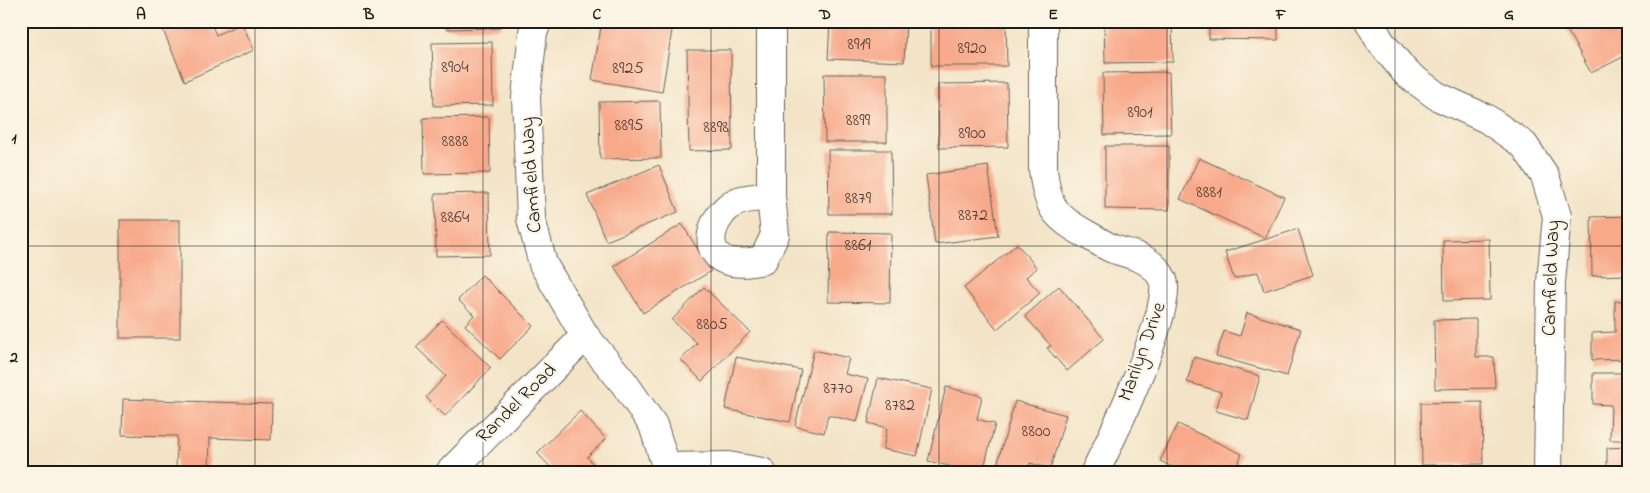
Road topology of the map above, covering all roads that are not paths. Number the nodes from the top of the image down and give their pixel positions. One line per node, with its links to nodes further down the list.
1 (538, 21): 6 (street, Camfield Way)
2 (771, 21): 5 (street)
3 (1043, 21): 10 (street, Marilyn Drive)
4 (1369, 21): 11 (street, Camfield Way)
5 (771, 196)
6 (585, 336): 7 (street, Camfield Way); 8 (street, Randel Road)
7 (668, 469): 9 (street)
8 (450, 472)
9 (762, 472)
10 (1094, 472)
11 (1548, 472)

